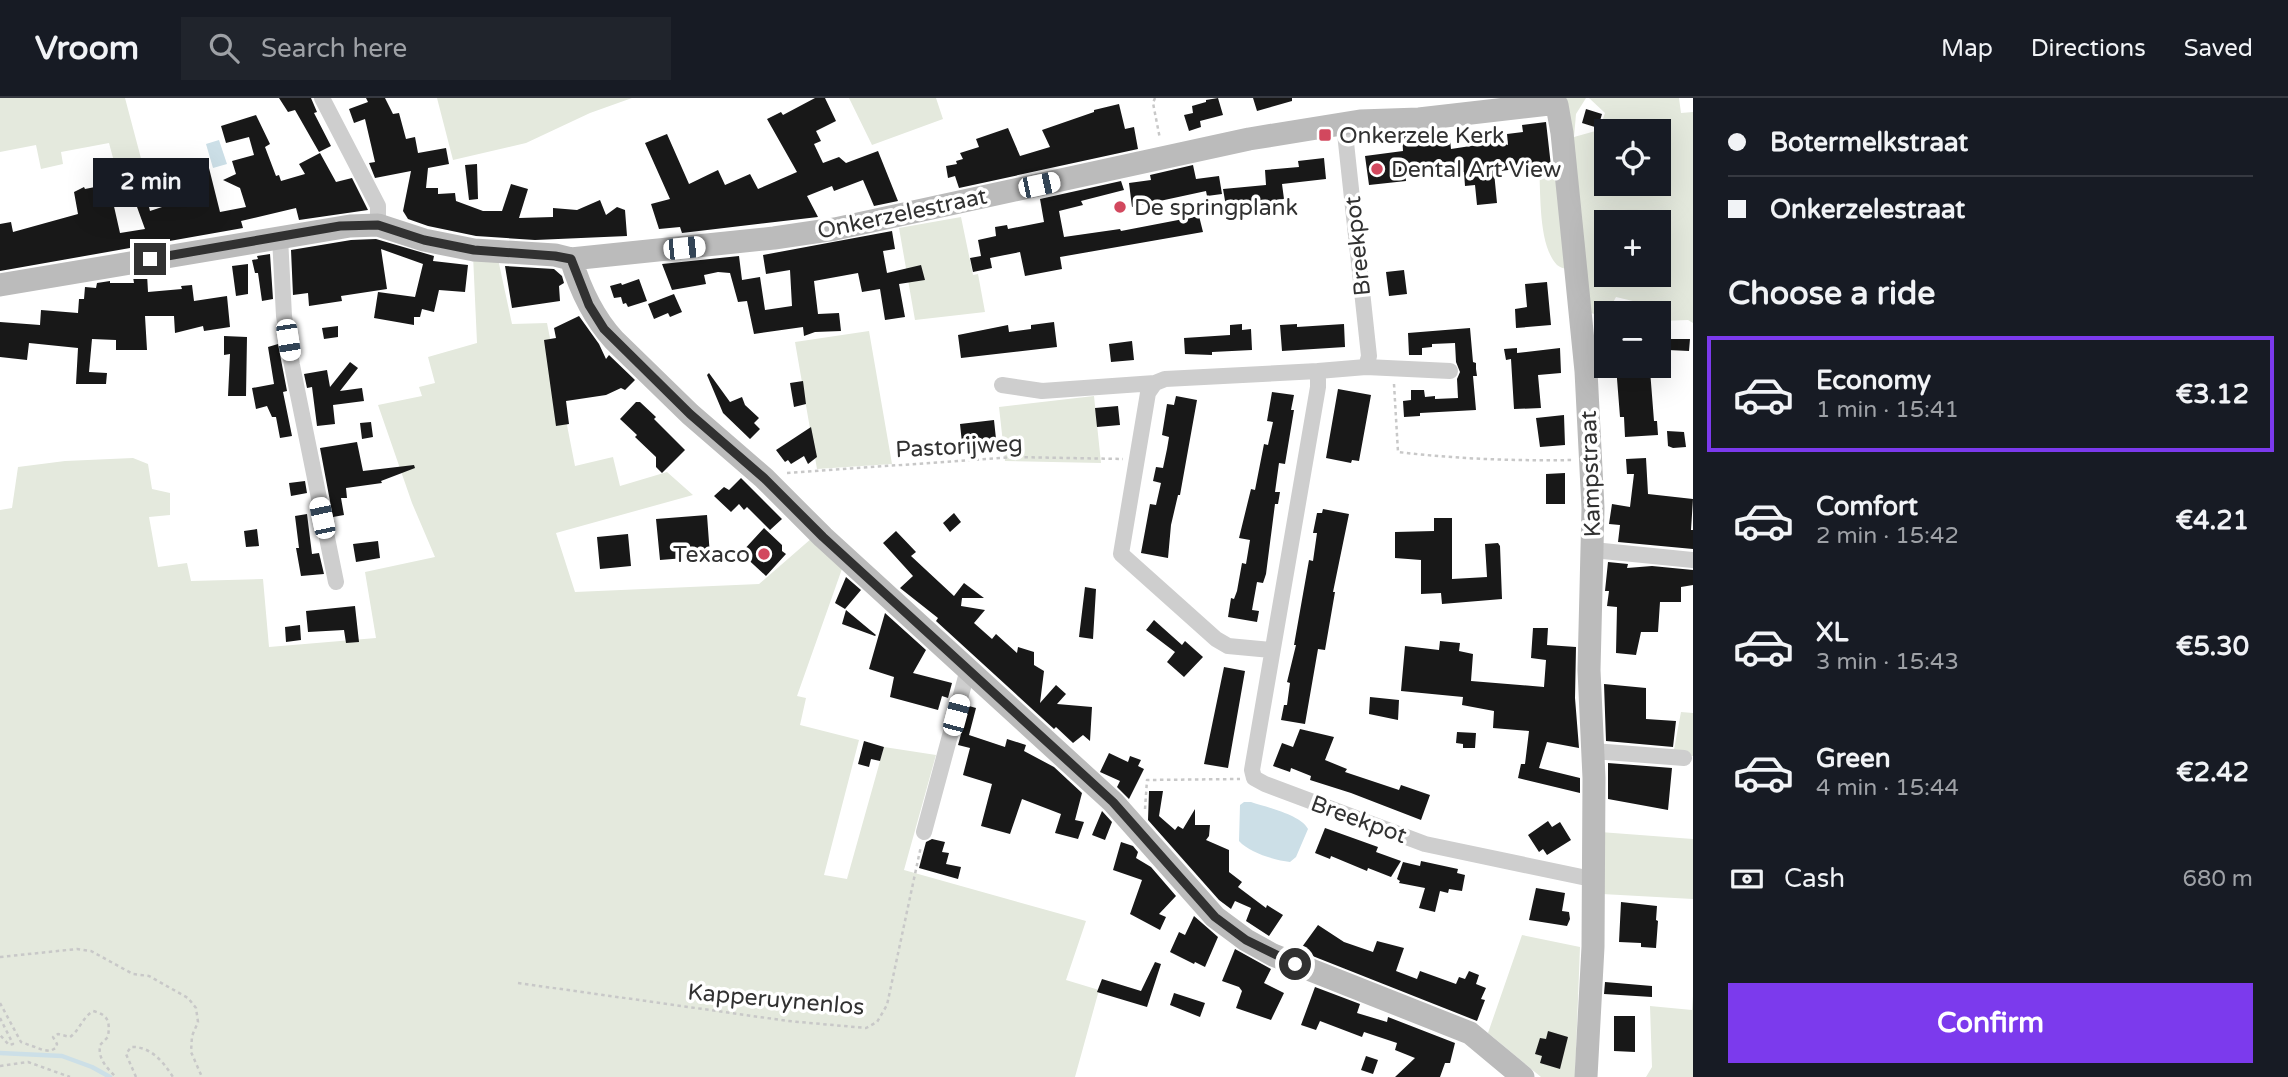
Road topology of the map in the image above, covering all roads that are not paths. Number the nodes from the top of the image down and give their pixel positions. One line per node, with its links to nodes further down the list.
1 (322, 98): 4 (street)
2 (1558, 102): 3 (street, Onkerzelestraat); 13 (street, Kampstraat)
3 (1344, 124): 6 (street, Onkerzelestraat); 8 (street, Breekpot)
4 (378, 225): 5 (street, Onkerzelestraat); 6 (street, Onkerzelestraat)
5 (280, 237): 7 (street, Onkerzelestraat); 15 (street)
6 (571, 259): 17 (street)
7 (0, 285)
8 (1366, 367): 9 (street); 10 (street)
9 (1318, 371): 11 (street); 16 (street)
10 (1450, 371)
11 (1155, 383): 12 (street); 16 (street)
12 (1002, 385)
13 (1593, 551): 14 (street, Kampstraat); 18 (street, Kampstraat)
14 (1693, 560)
15 (336, 582)
16 (1271, 650): 21 (street, Breekpot)
17 (968, 669): 20 (street); 22 (street)
18 (1593, 751): 19 (street); 21 (street, Kampstraat)
19 (1684, 758)
20 (924, 832)
21 (1594, 878): 23 (street, Kampstraat)
22 (1523, 1077)
23 (1586, 1077)

